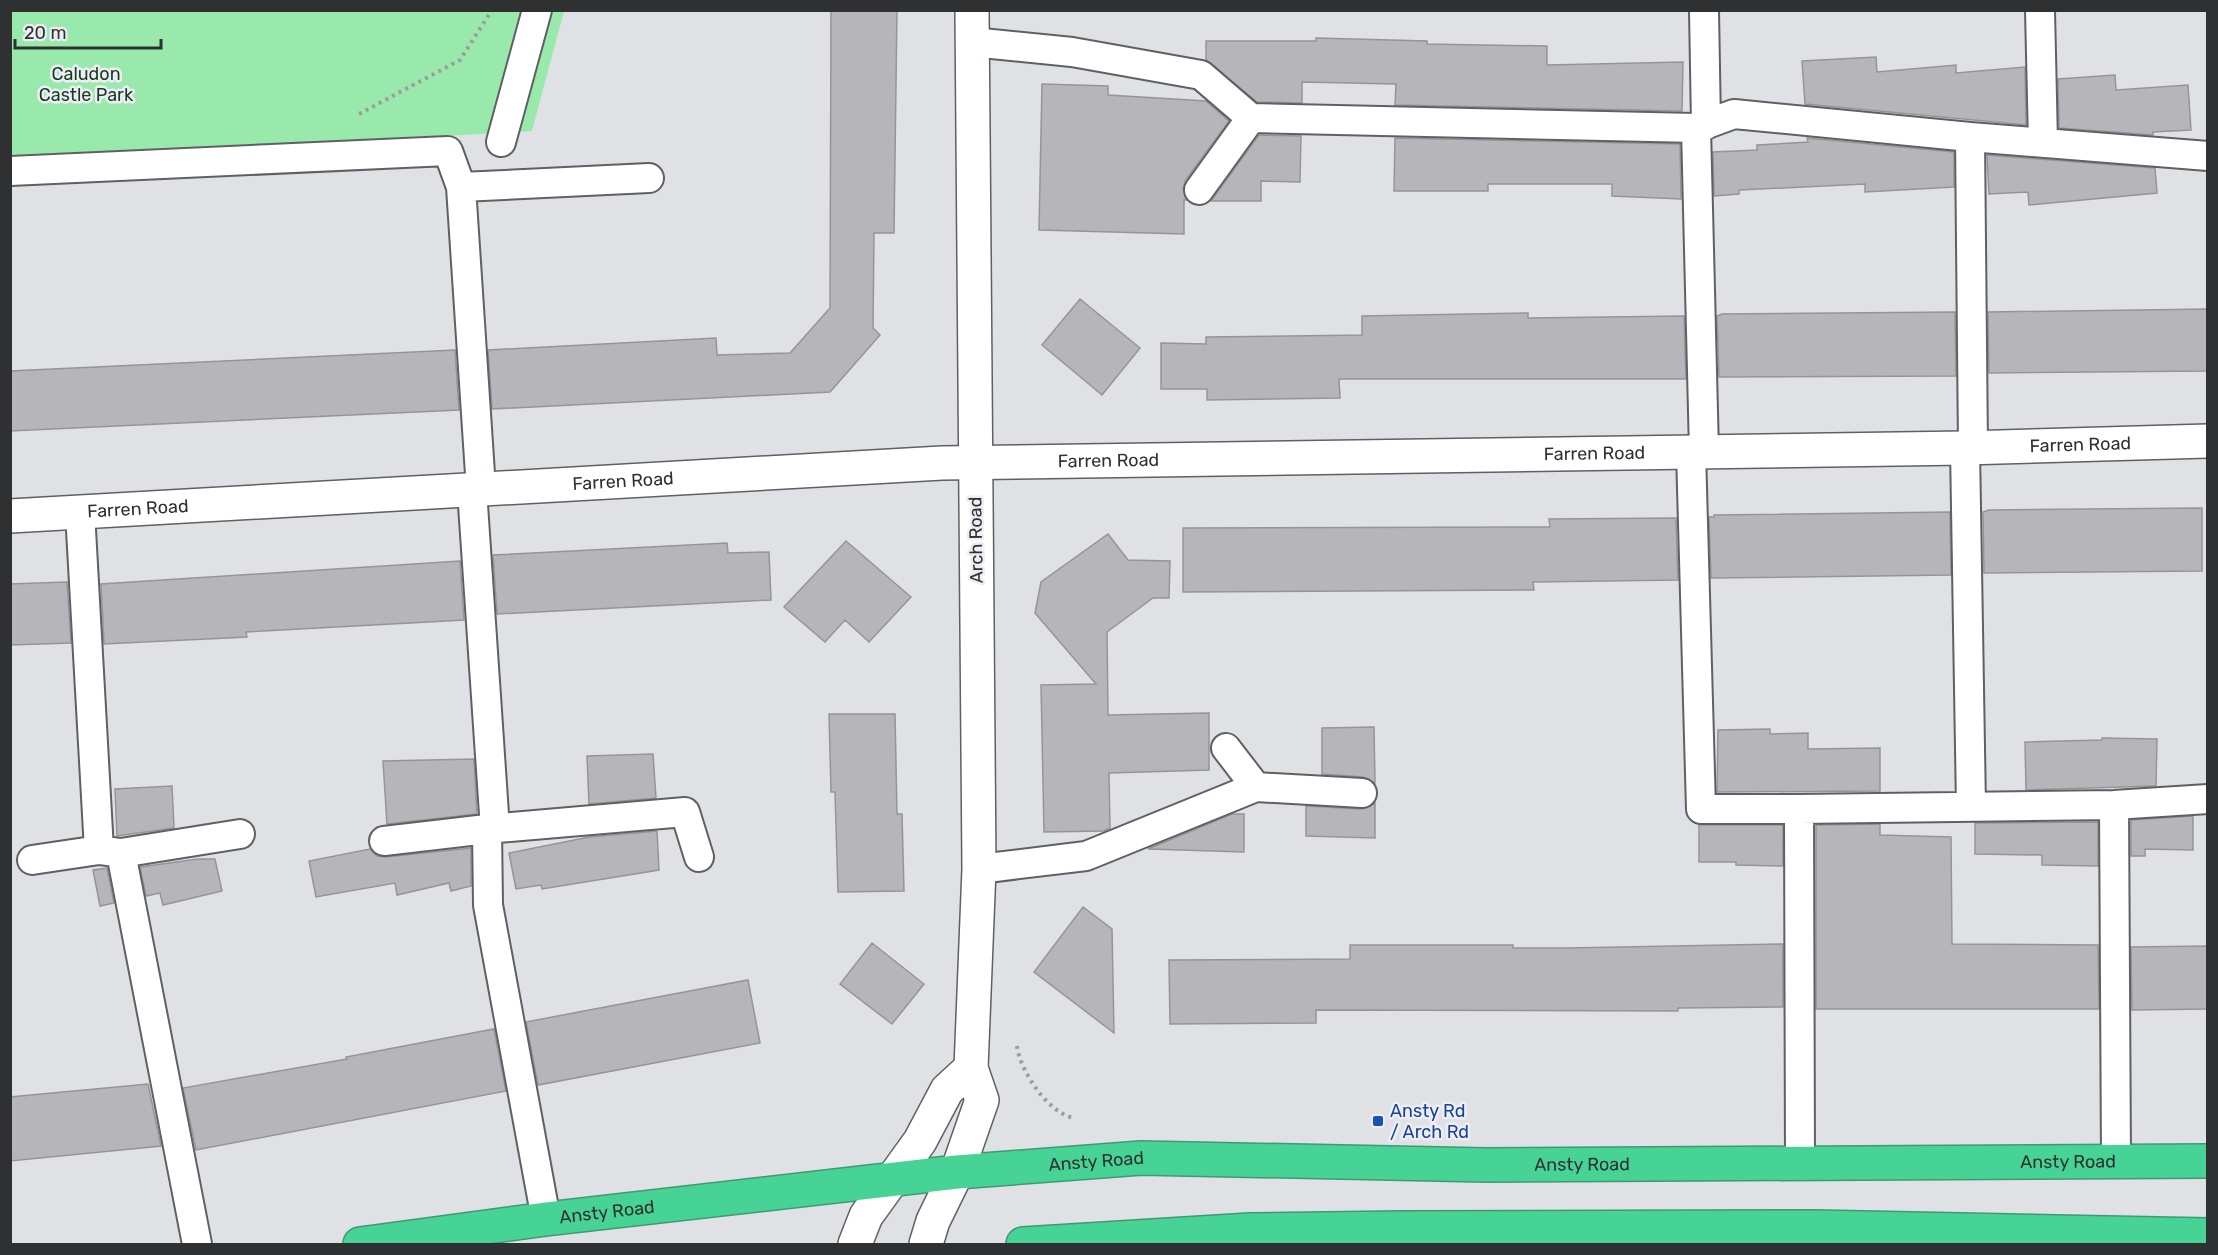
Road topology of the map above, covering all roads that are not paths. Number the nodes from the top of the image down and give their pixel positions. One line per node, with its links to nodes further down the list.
1 (537, 10): 9 (lane)
2 (972, 10): 5 (street, Arch Road)
3 (1704, 10): 7 (lane)
4 (2040, 10): 10 (lane)
5 (972, 42): 6 (lane); 19 (street, Arch Road)
6 (1251, 118): 7 (lane); 15 (lane)
7 (1701, 126): 8 (lane); 18 (lane)
8 (1970, 137): 10 (lane); 17 (lane)
9 (501, 142)
10 (2043, 143): 11 (lane)
11 (2208, 156)
12 (10, 171): 14 (lane)
13 (649, 178): 14 (lane)
14 (461, 187): 20 (lane)
15 (1199, 190)
16 (2208, 441): 17 (street, Farren Road)
17 (1969, 448): 18 (street, Farren Road); 28 (lane)
18 (1697, 452): 19 (street, Farren Road); 29 (lane)
19 (975, 463): 20 (street, Farren Road); 36 (street, Arch Road)
20 (477, 489): 21 (street, Farren Road); 30 (lane)
21 (80, 512): 22 (street, Farren Road); 33 (lane)
22 (10, 516)
23 (1226, 748): 24 (lane)
24 (1256, 787): 25 (lane); 36 (lane)
25 (1362, 793)
26 (2208, 799): 27 (lane)
27 (2115, 805): 28 (lane); 38 (lane)
28 (1971, 807): 29 (lane)
29 (1799, 808): 40 (lane)
30 (491, 829): 32 (lane); 34 (lane); 43 (lane)
31 (240, 834): 33 (lane)
32 (384, 841)
33 (110, 851): 35 (lane); 46 (lane)
34 (699, 857)
35 (32, 860)
36 (979, 869): 37 (street, Arch Road)
37 (971, 1068): 41 (street); 42 (street)
38 (2116, 1160): 39 (highway, Ansty Road); 40 (highway, Ansty Road)
39 (2208, 1161)
40 (1800, 1162): 41 (highway, Ansty Road)
41 (957, 1172): 42 (highway, Ansty Road); 49 (street)
42 (889, 1180): 43 (highway, Ansty Road); 48 (street)
43 (546, 1219): 47 (highway, Ansty Road)
44 (2208, 1235): 45 (highway)
45 (2074, 1239): 50 (highway)
46 (197, 1245)
47 (360, 1245)
48 (855, 1245)
49 (926, 1245)
50 (1023, 1245)

